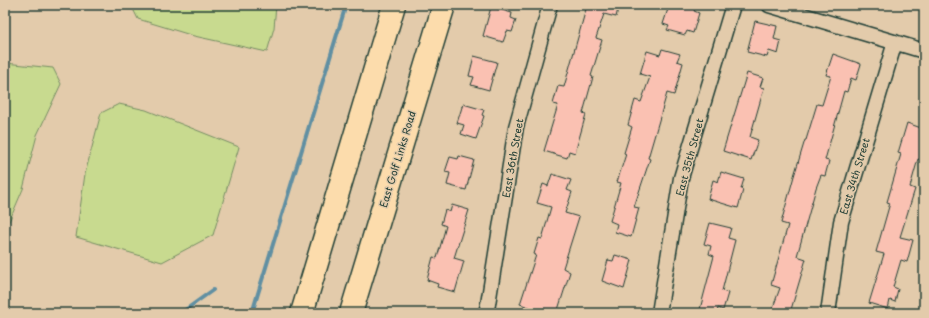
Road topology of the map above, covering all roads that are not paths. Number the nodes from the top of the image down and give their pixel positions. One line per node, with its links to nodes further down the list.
1 (394, 5): 8 (main road)
2 (444, 5): 9 (main road, East Golf Links Road)
3 (550, 5): 10 (street, East 36th Street)
4 (733, 5): 11 (street, East 35th Street)
5 (769, 5): 6 (street)
6 (894, 42): 7 (street); 12 (street, East 34th Street)
7 (924, 51)
8 (302, 313)
9 (350, 313)
10 (486, 313)
11 (659, 313)
12 (828, 313)

